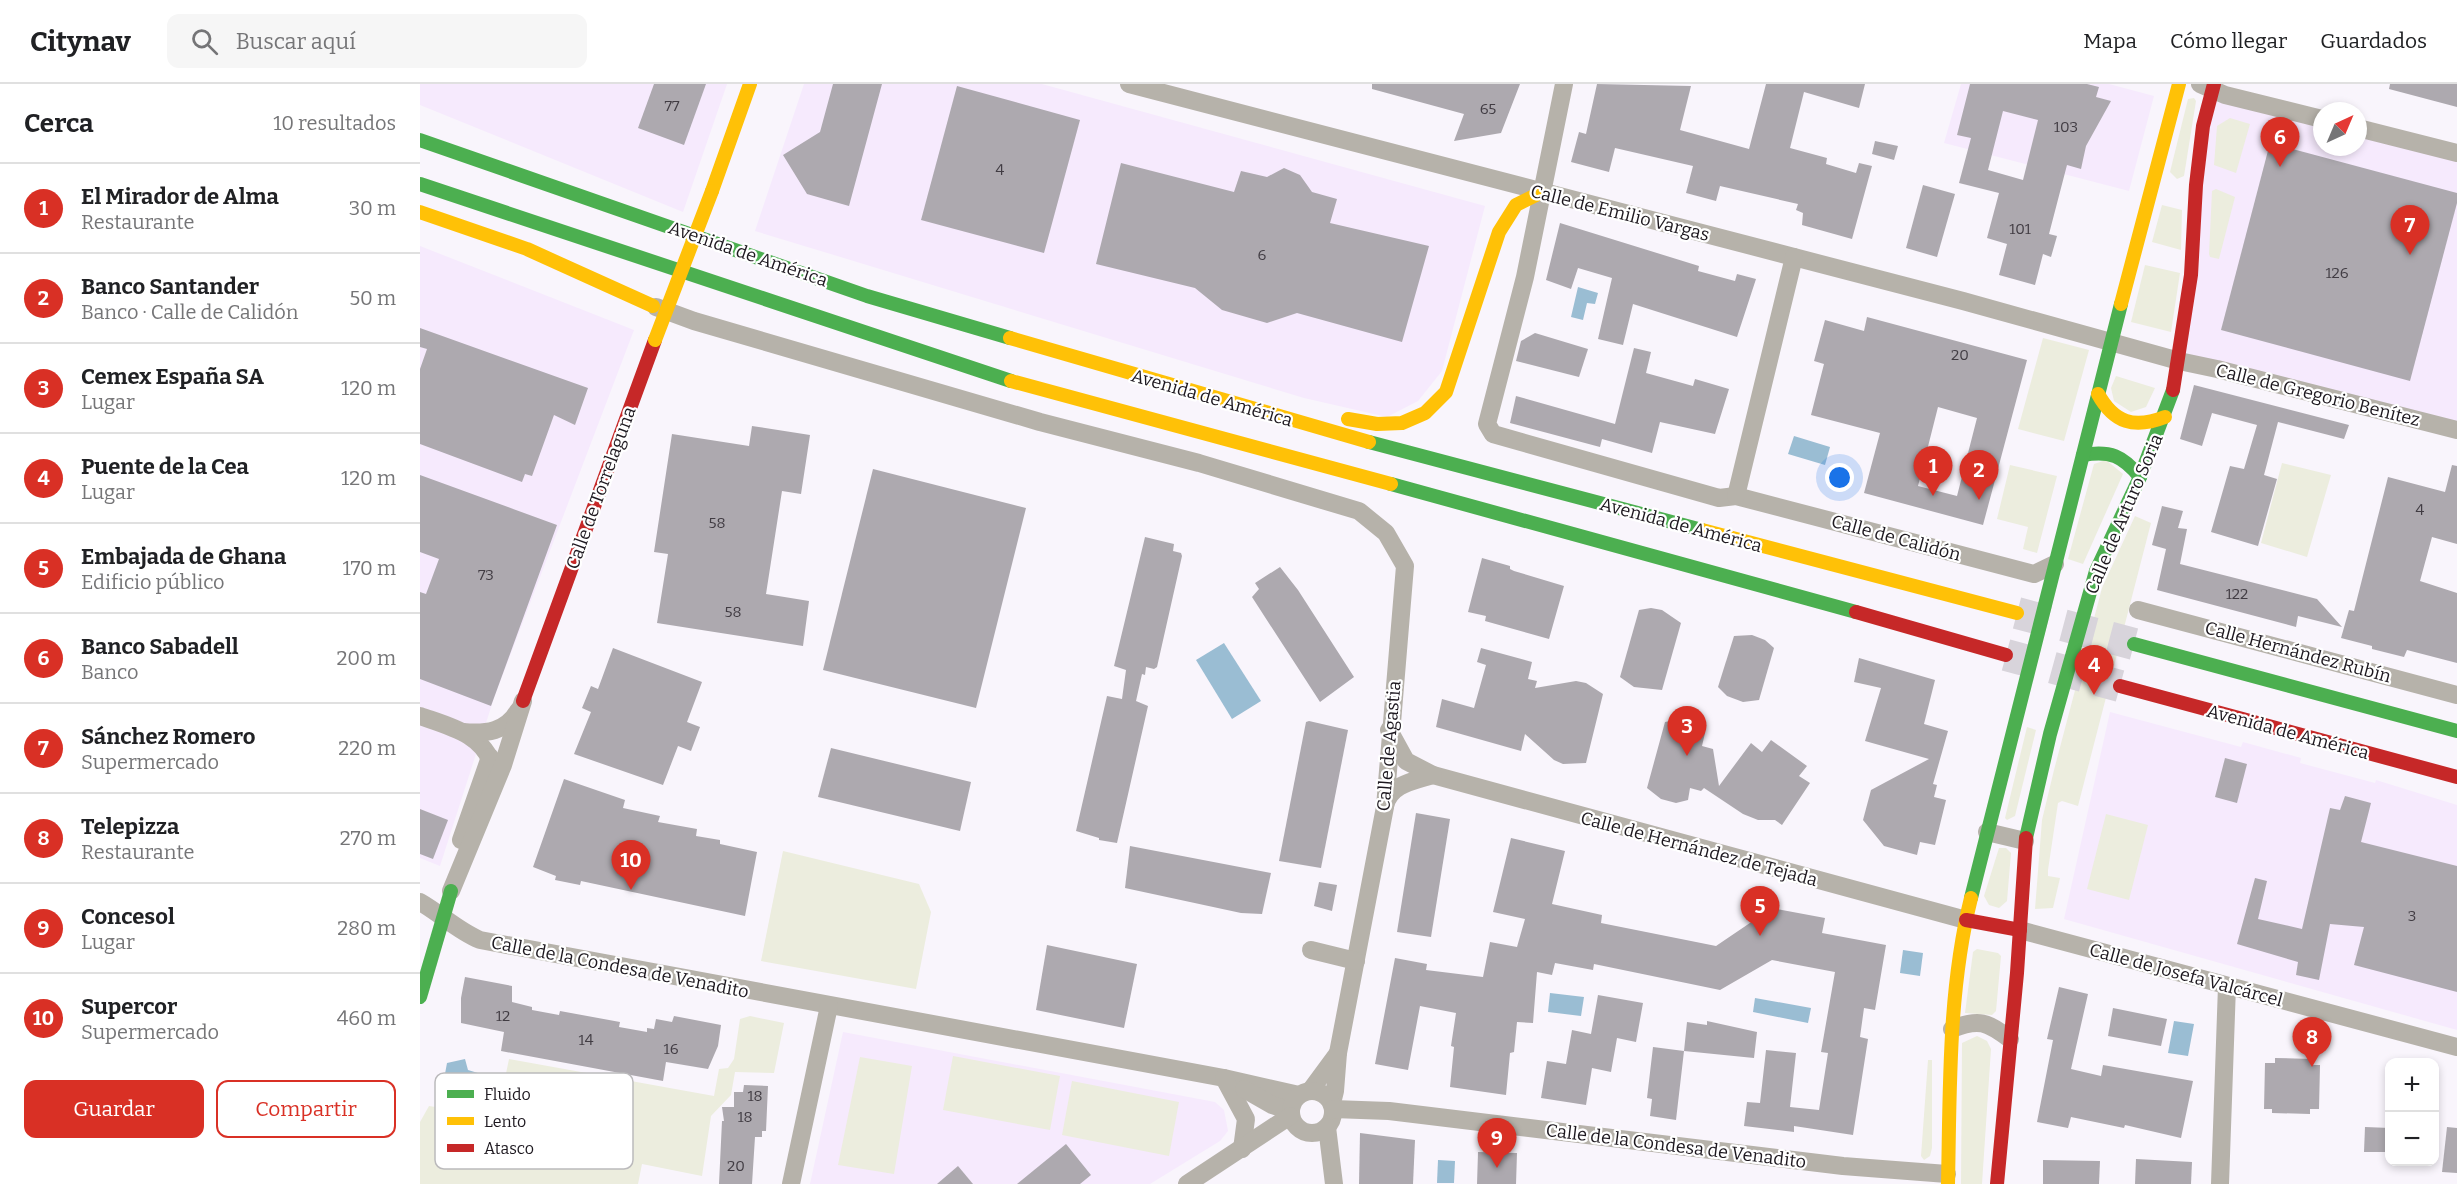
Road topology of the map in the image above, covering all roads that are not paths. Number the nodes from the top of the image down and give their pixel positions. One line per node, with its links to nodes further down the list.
1 (750, 84): 38 (main road, Calle de Torrelaguna, bridge)
2 (1129, 84): 14 (street, Calle de Emilio Vargas)
3 (1564, 84): 14 (street)
4 (2179, 84): 20 (main road)
5 (2209, 86): 6 (street); 13 (main road, Calle de Arturo Soria)
6 (2313, 116)
7 (2367, 130): 10 (street)
8 (440, 131): 12 (main road)
9 (420, 140): 12 (main road, Avenida de América)
10 (2457, 153)
11 (420, 184): 35 (main road, Avenida de América)
12 (553, 185): 23 (main road, Avenida de América)
13 (2196, 185): 15 (main road); 21 (main road, Calle de Arturo Soria)
14 (1540, 193): 18 (street, Calle de Emilio Vargas); 25 (main road); 30 (street, Calle de Calidón)
15 (2179, 197)
16 (420, 212): 19 (main road)
17 (420, 225): 19 (main road)
18 (1794, 257): 20 (street, Calle de Emilio Vargas); 30 (street)
19 (653, 306): 40 (street, Calle de Agastia)
20 (2111, 343): 21 (street); 22 (main road)
21 (2179, 362): 26 (main road, Calle de Arturo Soria); 27 (street, Calle de Gregorio Benítez)
22 (2098, 394): 26 (main road); 28 (main road)
23 (1207, 396): 24 (main road); 33 (main road, Avenida de América)
24 (1271, 399)
25 (1337, 416)
26 (2165, 417): 29 (main road, Calle de Arturo Soria)
27 (2457, 430)
28 (2083, 455): 29 (main road); 31 (main road)
29 (2140, 477): 49 (main road, Calle de Arturo Soria)
30 (1736, 496): 31 (street, Calle de Calidón)
31 (2055, 564): 48 (main road)
32 (2139, 610): 37 (street, Calle Hernández Rubín)
33 (2017, 613)
34 (2134, 644): 41 (main road)
35 (2006, 655)
36 (2120, 686): 45 (main road, Avenida de América)
37 (2457, 695)
38 (523, 701): 42 (street); 46 (street, Calle de Torrelaguna)
39 (420, 716): 42 (street)
40 (1389, 730): 44 (street, Calle de Hernández de Tejada); 47 (street, Calle de Agastia)
41 (2457, 730)
42 (463, 732): 43 (street)
43 (490, 757): 46 (street); 50 (street, Calle de Torrelaguna)
44 (1433, 775): 47 (street); 53 (street, Calle de Hernández de Tejada)
45 (2457, 777)
46 (487, 804): 50 (street, Calle de Torrelaguna)
47 (1385, 807): 56 (street, Calle de Agastia)
48 (1987, 832): 49 (street); 53 (main road)
49 (2025, 842): 54 (main road, Calle de Arturo Soria)
50 (451, 891): 52 (main road, Calle de Torrelaguna)
51 (420, 902): 52 (street, Calle de la Condesa de Venadito)
52 (444, 916): 58 (main road, Calle de Torrelaguna); 59 (street, Calle de la Condesa de Venadito)
53 (1966, 920): 54 (main road); 60 (main road)
54 (2020, 930): 57 (street, Calle de Josefa Valcárcel); 61 (main road, Calle de Arturo Soria)
55 (1311, 950): 56 (street)
56 (1356, 961): 63 (street, Calle de Agastia)
57 (2227, 986): 62 (street, Calle de Josefa Valcárcel); 74 (street)
58 (420, 997)
59 (830, 1006): 64 (street, Calle de la Condesa de Venadito); 70 (street)
60 (1952, 1029): 61 (street); 69 (main road)
61 (2010, 1039): 73 (main road, Calle de Arturo Soria)
62 (2457, 1047)
63 (1338, 1053): 65 (street, Calle de Agastia); 66 (street, Calle de Agastia)
64 (1224, 1078): 65 (street, Calle de la Condesa de Venadito); 68 (street)
65 (1297, 1103): 66 (street); 67 (street); 68 (street, Calle de Agastia)
66 (1332, 1106): 67 (street); 69 (street, Calle de la Condesa de Venadito)
67 (1327, 1127): 72 (street)
68 (1242, 1149): 71 (street, Calle de Agastia)
69 (1948, 1179)
70 (791, 1184)
71 (1186, 1184)
72 (1334, 1184)
73 (1998, 1184)
74 (2220, 1184)

